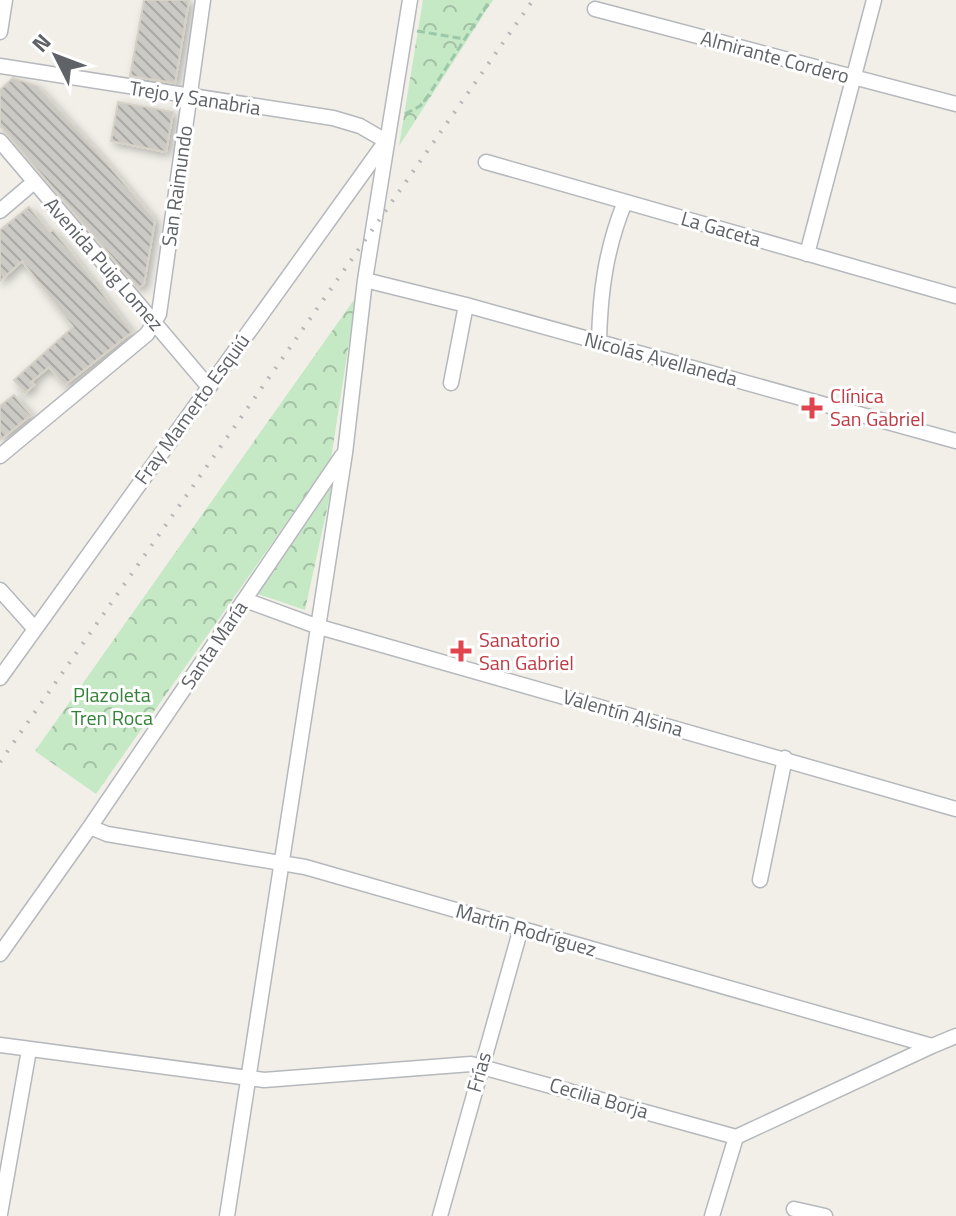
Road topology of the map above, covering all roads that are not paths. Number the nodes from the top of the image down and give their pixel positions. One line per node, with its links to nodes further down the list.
1 (5, 0): 6 (street)
2 (203, 0): 9 (street, San Raimundo)
3 (410, 0): 12 (street)
4 (874, 0): 8 (street)
5 (595, 9): 8 (street, Almirante Cordero)
6 (0, 32)
7 (0, 66): 9 (street, Trejo y Sanabria)
8 (853, 78): 10 (street, Almirante Cordero); 17 (street)
9 (190, 98): 12 (street, Trejo y Sanabria); 21 (street, San Raimundo)
10 (956, 104)
11 (0, 141): 14 (street, Avenida Puig Lomez)
12 (386, 141): 18 (street); 24 (street, Fray Mamerto Esquiú)
13 (486, 162): 15 (street, La Gaceta)
14 (34, 182): 16 (street); 21 (street, Avenida Puig Lomez)
15 (625, 202): 17 (street, La Gaceta); 22 (street)
16 (0, 211)
17 (807, 254): 19 (street, La Gaceta)
18 (365, 280): 20 (street, Nicolás Avellaneda); 26 (street)
19 (956, 296)
20 (466, 305): 22 (street, Nicolás Avellaneda); 23 (street)
21 (155, 324): 24 (street, Avenida Puig Lomez); 27 (street)
22 (599, 342): 25 (street, Nicolás Avellaneda)
23 (451, 383)
24 (208, 386): 31 (street, Fray Mamerto Esquiú)
25 (956, 441)
26 (345, 453): 29 (street, Santa María); 30 (street)
27 (0, 456)
28 (0, 590): 31 (street)
29 (245, 600): 30 (street, Valentín Alsina); 35 (street, Santa María)
30 (316, 626): 33 (street, Valentín Alsina); 36 (street)
31 (35, 629): 32 (street, Fray Mamerto Esquiú)
32 (0, 678)
33 (785, 758): 34 (street, Valentín Alsina); 37 (street)
34 (956, 809)
35 (90, 827): 36 (street, Martín Rodríguez); 39 (street, Santa María)
36 (281, 861): 38 (street, Martín Rodríguez); 45 (street)
37 (760, 880)
38 (521, 928): 42 (street, Martín Rodríguez); 44 (street, Frías)
39 (0, 954)
40 (956, 1036): 42 (street)
41 (0, 1045): 43 (street, Cecilia Borja)
42 (932, 1046): 46 (street)
43 (29, 1050): 45 (street, Cecilia Borja); 48 (street)
44 (481, 1065): 45 (street, Cecilia Borja); 46 (street, Cecilia Borja); 50 (street, Frías)
45 (247, 1079): 49 (street)
46 (736, 1137): 51 (street)
47 (794, 1209): 52 (street)
48 (0, 1214)
49 (227, 1216)
50 (440, 1216)
51 (712, 1216)
52 (825, 1216)

